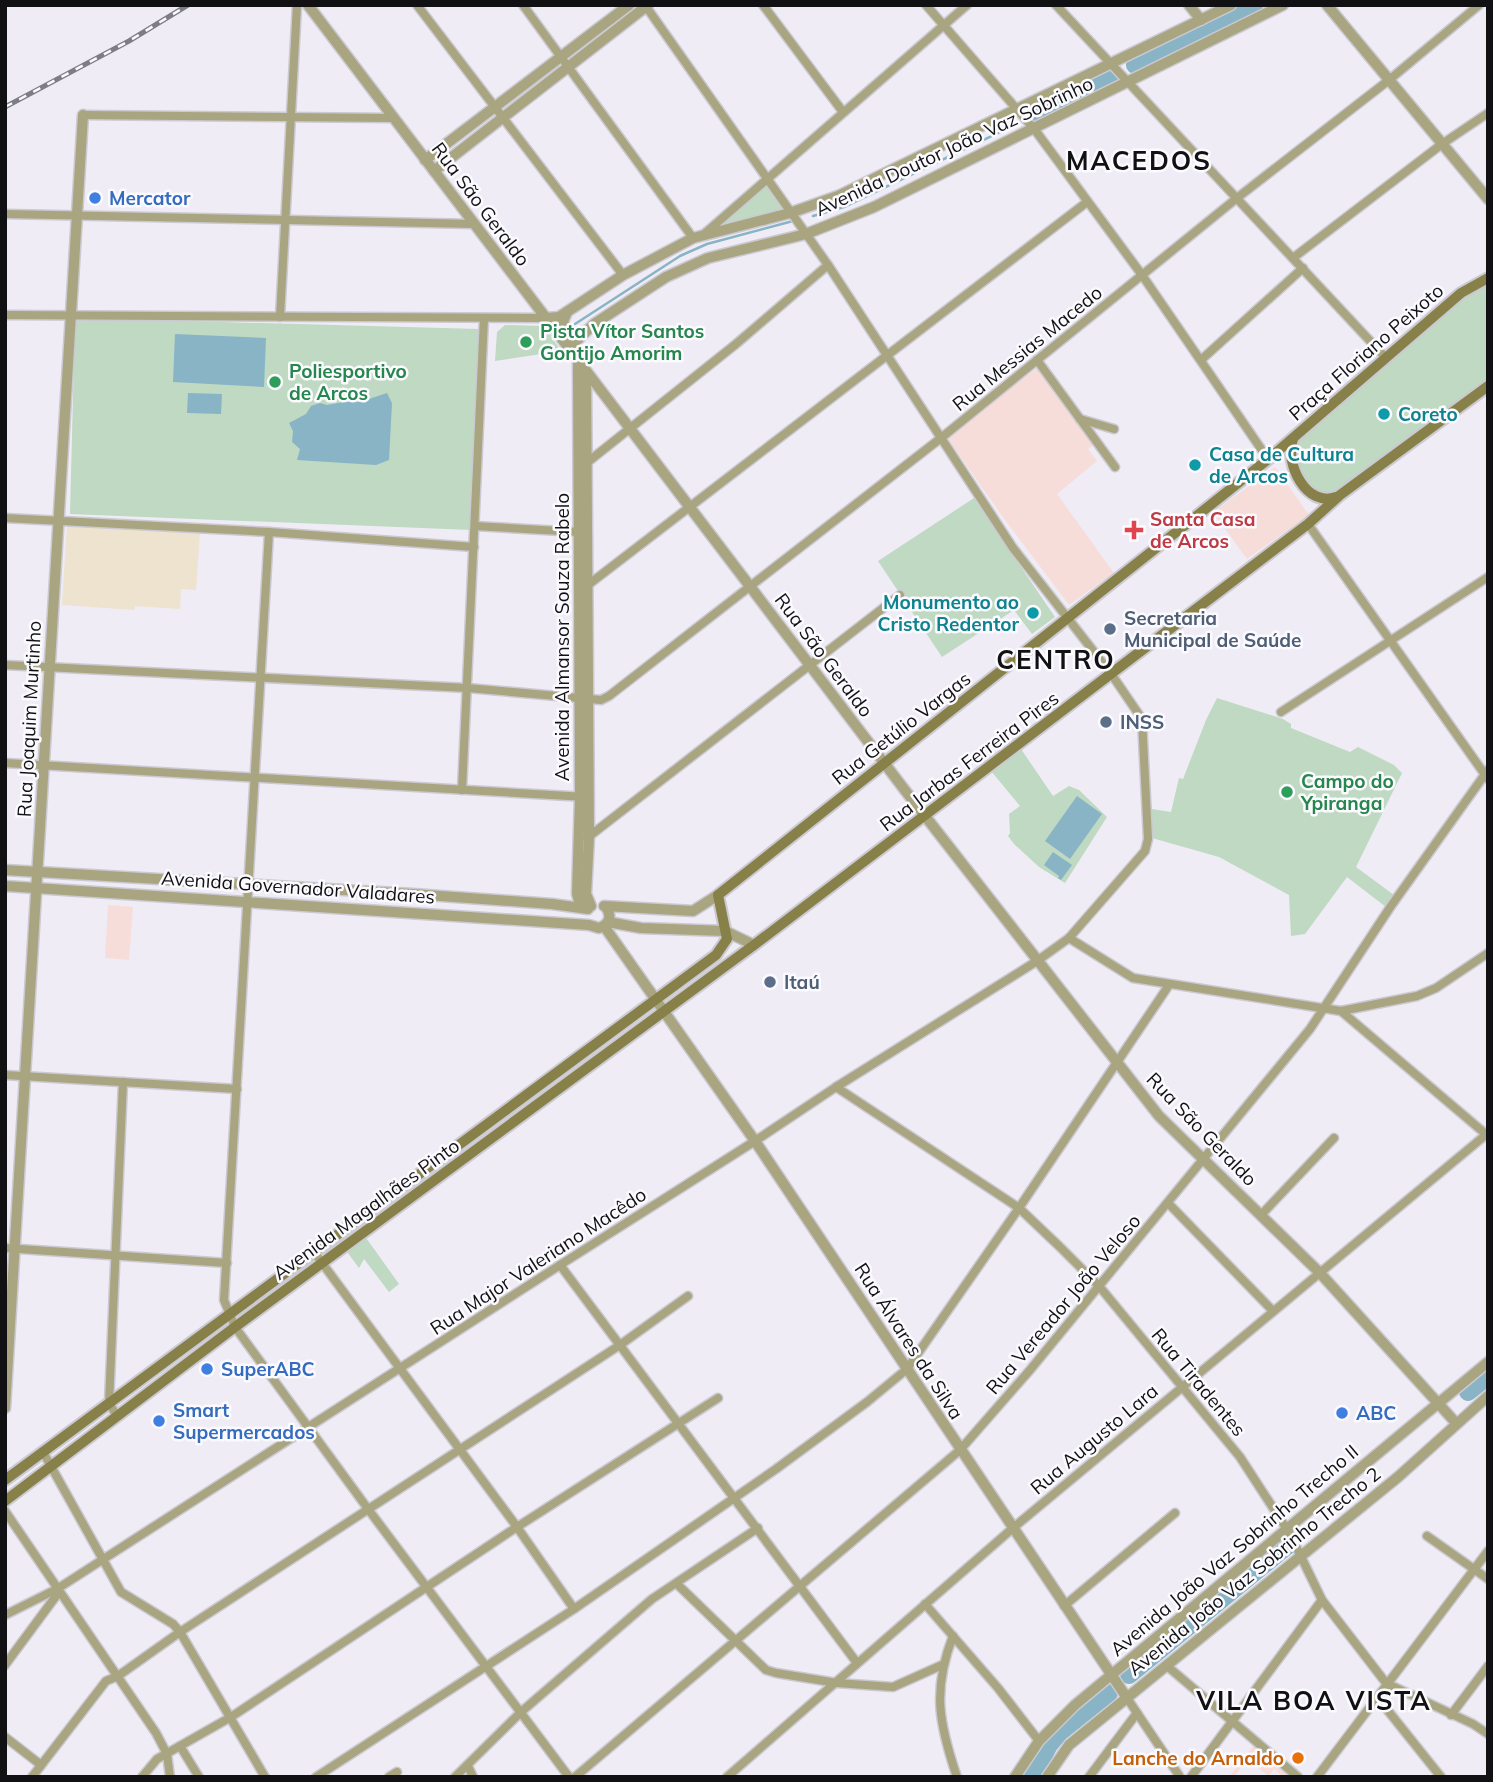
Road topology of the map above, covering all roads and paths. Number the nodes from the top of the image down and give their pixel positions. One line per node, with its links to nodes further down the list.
1 (297, 5): 29 (street)
2 (417, 5): 24 (street)
3 (523, 5): 19 (street)
4 (629, 5): 19 (street)
5 (763, 5): 26 (street)
6 (926, 5): 18 (street)
7 (967, 5): 18 (street)
8 (1056, 5): 20 (street)
9 (1189, 5): 17 (street)
10 (1231, 5): 16 (street, Avenida Doutor João Vaz Sobrinho)
11 (1283, 5): 23 (street, Avenida Doutor João Vaz Sobrinho)
12 (1327, 5): 22 (street)
13 (1479, 5): 22 (street, Rua Messias Macedo)
14 (309, 6): 31 (street, Rua São Geraldo)
15 (647, 6): 21 (street); 36 (street, Rua Major Valeriano Macêdo)
16 (1213, 9): 17 (street, Avenida Doutor João Vaz Sobrinho)
17 (1201, 20): 20 (street, Avenida Doutor João Vaz Sobrinho)
18 (945, 26): 25 (street); 26 (street)
19 (560, 56): 21 (street); 24 (street)
20 (1110, 64): 23 (street); 25 (street, Avenida Doutor João Vaz Sobrinho)
21 (567, 66): 30 (street); 46 (street)
22 (1390, 80): 33 (street); 37 (street, Rua Messias Macedo)
23 (1126, 83): 32 (street, Avenida Doutor João Vaz Sobrinho); 37 (street)
24 (495, 107): 30 (street); 34 (street)
25 (1018, 109): 32 (street); 41 (street, Avenida Doutor João Vaz Sobrinho)
26 (843, 112): 36 (street)
27 (1488, 113): 33 (street)
28 (83, 115): 29 (street); 42 (street, Rua Joaquim Murtinho)
29 (291, 117): 31 (street); 43 (street)
30 (503, 117): 35 (street); 50 (street)
31 (393, 118): 34 (street, Rua São Geraldo)
32 (1035, 130): 39 (street); 45 (street, Avenida Doutor João Vaz Sobrinho)
33 (1442, 144): 38 (street); 47 (street)
34 (425, 160): 35 (street, Rua São Geraldo)
35 (434, 171): 44 (street, Rua São Geraldo)
36 (766, 178): 41 (street, Rua Major Valeriano Macêdo); 46 (street)
37 (1237, 198): 47 (street); 51 (street, Rua Messias Macedo)
38 (1488, 199)
39 (1087, 202): 51 (street); 61 (street)
40 (5, 214): 42 (street)
41 (790, 214): 45 (street, Rua Major Valeriano Macêdo); 46 (street, Avenida Doutor João Vaz Sobrinho)
42 (77, 215): 43 (street); 55 (street, Rua Joaquim Murtinho)
43 (286, 220): 44 (street); 56 (street)
44 (474, 224): 58 (street, Rua São Geraldo)
45 (806, 234): 48 (street, Rua Major Valeriano Macêdo); 59 (street, Avenida Doutor João Vaz Sobrinho)
46 (697, 237): 50 (street, Avenida Doutor João Vaz Sobrinho)
47 (1293, 258): 49 (street)
48 (828, 265): 61 (street, Rua Major Valeriano Macêdo); 69 (street)
49 (1303, 268): 62 (street); 65 (street)
50 (623, 275): 53 (street, Avenida Doutor João Vaz Sobrinho)
51 (1142, 275): 64 (street, Rua Messias Macedo); 65 (street)
52 (1488, 278): 62 (main road, Praça Floriano Peixoto)
53 (574, 307): 58 (street, Avenida Doutor João Vaz Sobrinho); 59 (street)
54 (5, 315): 55 (street)
55 (71, 316): 56 (street); 79 (street, Rua Joaquim Murtinho)
56 (280, 317): 57 (street)
57 (484, 318): 58 (street); 81 (street)
58 (546, 318): 60 (street, Rua São Geraldo)
59 (587, 329): 60 (street, Avenida Doutor João Vaz Sobrinho)
60 (570, 351): 63 (street, Rua São Geraldo)
61 (887, 354): 71 (street, Rua Major Valeriano Macêdo); 77 (street)
62 (1386, 358): 72 (main road, Praça Floriano Peixoto)
63 (578, 360): 66 (street, Rua São Geraldo); 74 (street, Avenida Almansor Souza Rabelo)
64 (1037, 360): 68 (street); 71 (street, Rua Messias Macedo)
65 (1200, 360): 73 (street)
66 (586, 372): 69 (street, Rua São Geraldo); 74 (street, Avenida Almansor Souza Rabelo)
67 (1488, 386): 76 (main road)
68 (1080, 419): 70 (street); 75 (street)
69 (629, 427): 74 (street); 77 (street, Rua São Geraldo)
70 (1114, 429)
71 (941, 438): 86 (street, Rua Messias Macedo); 89 (street, Rua Major Valeriano Macêdo)
72 (1293, 439): 73 (main road, Praça Floriano Peixoto); 76 (main road)
73 (1270, 458): 80 (main road); 89 (main road, Rua Getúlio Vargas)
74 (583, 466): 83 (street, Avenida Almansor Souza Rabelo); 87 (street, Avenida Almansor Souza Rabelo)
75 (1115, 467)
76 (1340, 495): 80 (main road)
77 (689, 507): 86 (street, Rua São Geraldo); 87 (street)
78 (5, 518): 79 (street)
79 (58, 521): 82 (street); 93 (street, Rua Joaquim Murtinho)
80 (1310, 522): 90 (street); 94 (main road, Rua Jarbas Ferreira Pires)
81 (475, 526): 83 (street); 84 (street)
82 (269, 532): 84 (street); 95 (street)
83 (579, 532): 87 (street, Avenida Almansor Souza Rabelo)
84 (474, 547): 96 (street)
85 (1488, 577): 90 (street)
86 (750, 586): 92 (street, Rua São Geraldo); 97 (street, Rua Messias Macedo)
87 (583, 589): 97 (street, Avenida Almansor Souza Rabelo)
88 (900, 595): 92 (street)
89 (1067, 620): 94 (street, Rua Major Valeriano Macêdo); 100 (main road, Rua Getúlio Vargas)
90 (1390, 641): 98 (street); 102 (street)
91 (5, 665): 93 (street)
92 (810, 666): 100 (street, Rua São Geraldo); 107 (street)
93 (48, 668): 95 (street); 101 (street, Rua Joaquim Murtinho)
94 (1112, 675): 106 (main road, Rua Jarbas Ferreira Pires); 123 (street, Rua Major Valeriano Macêdo)
95 (260, 676): 96 (street); 103 (street)
96 (468, 688): 97 (street); 104 (street)
97 (583, 698): 105 (street, Avenida Almansor Souza Rabelo)
98 (1281, 712)
99 (5, 763): 101 (street)
100 (884, 763): 106 (street, Rua São Geraldo); 115 (main road, Rua Getúlio Vargas)
101 (44, 765): 103 (street); 110 (street, Rua Joaquim Murtinho)
102 (1487, 775): 129 (street, Rua Vereador João Veloso)
103 (255, 778): 104 (street); 111 (street)
104 (462, 790): 105 (street)
105 (584, 797): 107 (street, Avenida Almansor Souza Rabelo); 108 (street, Avenida Almansor Souza Rabelo)
106 (925, 817): 124 (main road, Rua Jarbas Ferreira Pires); 126 (street, Rua São Geraldo)
107 (589, 837): 108 (street); 118 (street, Avenida Almansor Souza Rabelo)
108 (578, 845): 118 (street, Avenida Almansor Souza Rabelo)
109 (5, 870): 110 (street, Avenida Governador Valadares)
110 (37, 872): 111 (street, Avenida Governador Valadares); 113 (street, Rua Joaquim Murtinho)
111 (248, 884): 114 (street, Avenida Governador Valadares); 116 (street)
112 (5, 886): 113 (street, Avenida Governador Valadares)
113 (36, 888): 116 (street, Avenida Governador Valadares); 134 (street, Rua Joaquim Murtinho)
114 (413, 894): 118 (street, Avenida Governador Valadares); 119 (street)
115 (718, 895): 117 (street, Rua Getúlio Vargas); 122 (main road)
116 (247, 901): 119 (street, Avenida Governador Valadares); 137 (street)
117 (606, 907): 118 (street); 120 (street)
118 (589, 908): 121 (street)
119 (412, 912): 121 (street, Avenida Governador Valadares)
120 (606, 924): 121 (street); 122 (street); 128 (street, Rua Álvares da Silva)
121 (589, 925)
122 (725, 931): 124 (street); 128 (main road, Avenida Magalhães Pinto)
123 (1069, 938): 126 (street, Rua Major Valeriano Macêdo); 127 (street)
124 (752, 947): 130 (main road, Avenida Magalhães Pinto)
125 (1488, 953): 131 (street)
126 (1037, 961): 132 (street, Rua São Geraldo); 136 (street, Rua Major Valeriano Macêdo)
127 (1169, 985): 129 (street); 132 (street)
128 (657, 999): 130 (street, Rua Álvares da Silva); 138 (main road, Avenida Magalhães Pinto)
129 (1324, 1008): 131 (street); 143 (street, Rua Vereador João Veloso)
130 (665, 1011): 139 (main road, Avenida Magalhães Pinto); 142 (street, Rua Álvares da Silva)
131 (1342, 1011): 140 (street)
132 (1118, 1064): 143 (street, Rua São Geraldo); 145 (street)
133 (5, 1075): 134 (street)
134 (25, 1076): 135 (street); 147 (street, Rua Joaquim Murtinho)
135 (123, 1082): 137 (street); 149 (street)
136 (836, 1087): 142 (street, Rua Major Valeriano Macêdo); 145 (street, Rua Tiradentes)
137 (237, 1089): 150 (street)
138 (512, 1105): 139 (main road); 148 (main road, Avenida Magalhães Pinto)
139 (521, 1116): 151 (main road, Avenida Magalhães Pinto)
140 (1487, 1135): 153 (street, Rua Augusto Lara)
141 (1334, 1138): 146 (street)
142 (755, 1141): 152 (street, Rua Major Valeriano Macêdo); 163 (street, Rua Álvares da Silva)
143 (1202, 1160): 144 (street, Rua Vereador João Veloso); 146 (street, Rua São Geraldo)
144 (1168, 1203): 154 (street, Rua Vereador João Veloso); 156 (street)
145 (1019, 1208): 154 (street, Rua Tiradentes); 163 (street)
146 (1261, 1215): 153 (street, Rua São Geraldo)
147 (10, 1248): 149 (street); 159 (street, Rua Joaquim Murtinho)
148 (314, 1252): 151 (street); 157 (main road, Avenida Magalhães Pinto)
149 (116, 1255): 150 (street); 167 (street)
150 (226, 1263): 157 (street)
151 (322, 1263): 158 (main road, Avenida Magalhães Pinto); 162 (street)
152 (560, 1265): 160 (street); 162 (street, Rua Major Valeriano Macêdo)
153 (1319, 1272): 156 (street, Rua Augusto Lara); 168 (street, Rua São Geraldo)
154 (1099, 1286): 164 (street, Rua Tiradentes); 175 (street, Rua Vereador João Veloso)
155 (688, 1296): 160 (street)
156 (1273, 1311): 164 (street, Rua Augusto Lara)
157 (230, 1314): 158 (street); 167 (main road, Avenida Magalhães Pinto)
158 (235, 1327): 170 (main road, Avenida Magalhães Pinto); 173 (street)
159 (7, 1343): 169 (street, Rua Joaquim Murtinho)
160 (620, 1345): 172 (street); 174 (street)
161 (1488, 1362): 168 (street, Avenida João Vaz Sobrinho Trecho II)
162 (400, 1368): 173 (street, Rua Major Valeriano Macêdo); 174 (street)
163 (907, 1368): 175 (street, Rua Álvares da Silva); 180 (street)
164 (1181, 1385): 187 (street, Rua Augusto Lara); 188 (street, Rua Tiradentes)
165 (1488, 1396): 171 (street, Avenida João Vaz Sobrinho Trecho 2)
166 (718, 1398): 172 (street)
167 (109, 1403): 170 (street); 176 (main road, Avenida Magalhães Pinto)
168 (1438, 1404): 171 (street, Rua São Geraldo); 188 (street, Avenida João Vaz Sobrinho Trecho II)
169 (5, 1408)
170 (117, 1416): 177 (main road, Avenida Magalhães Pinto)
171 (1456, 1423): 191 (street, Avenida João Vaz Sobrinho Trecho 2)
172 (679, 1425): 180 (street); 185 (street)
173 (309, 1426): 182 (street); 192 (street, Rua Major Valeriano Macêdo)
174 (459, 1449): 182 (street); 185 (street)
175 (960, 1450): 187 (street, Rua Álvares da Silva); 196 (street, Rua Vereador João Veloso)
176 (43, 1452): 177 (street); 178 (main road, Avenida Magalhães Pinto)
177 (51, 1466): 179 (main road, Avenida Magalhães Pinto); 192 (street)
178 (9, 1477): 179 (main road)
179 (22, 1488): 181 (main road, Avenida Magalhães Pinto)
180 (735, 1497): 186 (street); 202 (street)
181 (5, 1501)
182 (368, 1509): 197 (street); 204 (street)
183 (5, 1511): 198 (street)
184 (1175, 1513): 201 (street)
185 (517, 1527): 197 (street); 202 (street)
186 (758, 1528): 195 (street); 196 (street)
187 (1013, 1528): 200 (street, Rua Augusto Lara); 201 (street, Rua Álvares da Silva)
188 (1288, 1532): 191 (street, Rua Tiradentes); 214 (street, Avenida João Vaz Sobrinho Trecho II)
189 (1427, 1536): 193 (street)
190 (1488, 1550): 193 (street)
191 (1298, 1551): 199 (street, Rua Tiradentes); 211 (street, Avenida João Vaz Sobrinho Trecho 2)
192 (103, 1560): 198 (street, Rua Major Valeriano Macêdo); 204 (street)
193 (1474, 1569): 194 (street); 216 (street)
194 (1488, 1579)
195 (677, 1584): 206 (street); 219 (street)
196 (800, 1586): 206 (street, Rua Vereador João Veloso); 207 (street)
197 (426, 1587): 210 (street); 222 (street)
198 (58, 1590): 203 (street, Rua Major Valeriano Macêdo); 208 (street); 213 (street)
199 (1322, 1600): 216 (street, Rua Tiradentes); 223 (street)
200 (925, 1604): 205 (street); 207 (street, Rua Augusto Lara)
201 (1064, 1606): 214 (street, Rua Álvares da Silva)
202 (574, 1609): 210 (street)
203 (5, 1615)
204 (180, 1632): 213 (street); 222 (street)
205 (953, 1636): 209 (street); 226 (street)
206 (735, 1641): 215 (street); 240 (street, Rua Vereador João Veloso)
207 (858, 1663): 215 (street, Rua Augusto Lara)
208 (5, 1665)
209 (942, 1665): 215 (street); 242 (street)
210 (486, 1666): 219 (street); 236 (street)
211 (1167, 1666): 217 (street, Avenida João Vaz Sobrinho Trecho 2); 223 (street)
212 (1488, 1666): 221 (street)
213 (118, 1676): 228 (street); 229 (street)
214 (1112, 1677): 217 (street, Rua Álvares da Silva); 226 (street, Avenida João Vaz Sobrinho Trecho II)
215 (837, 1683): 241 (street, Rua Augusto Lara)
216 (1386, 1683): 218 (street); 221 (street, Rua Tiradentes)
217 (1125, 1695): 220 (street, Rua Álvares da Silva); 244 (street, Avenida João Vaz Sobrinho Trecho 2)
218 (1377, 1697): 249 (street); 250 (street)
219 (521, 1712): 230 (street); 239 (street)
220 (1137, 1713): 245 (street); 246 (street, Rua Álvares da Silva)
221 (1451, 1715): 224 (street, Rua Tiradentes)
222 (231, 1717): 227 (street); 235 (street)
223 (1233, 1722): 247 (street); 248 (street)
224 (1488, 1734)
225 (5, 1737): 229 (street)
226 (1040, 1741): 243 (street, Avenida João Vaz Sobrinho Trecho II)
227 (180, 1746): 228 (street); 234 (street)
228 (167, 1754): 232 (street); 233 (street)
229 (41, 1765): 231 (street)
230 (468, 1766): 237 (street); 238 (street)
231 (32, 1777)
232 (142, 1777)
233 (170, 1777)
234 (199, 1777)
235 (265, 1777)
236 (316, 1777)
237 (455, 1777)
238 (473, 1777)
239 (569, 1777)
240 (575, 1777)
241 (727, 1777)
242 (957, 1777)
243 (1015, 1777)
244 (1047, 1777)
245 (1088, 1777)
246 (1180, 1777)
247 (1191, 1777)
248 (1298, 1777)
249 (1317, 1777)
250 (1441, 1777)

